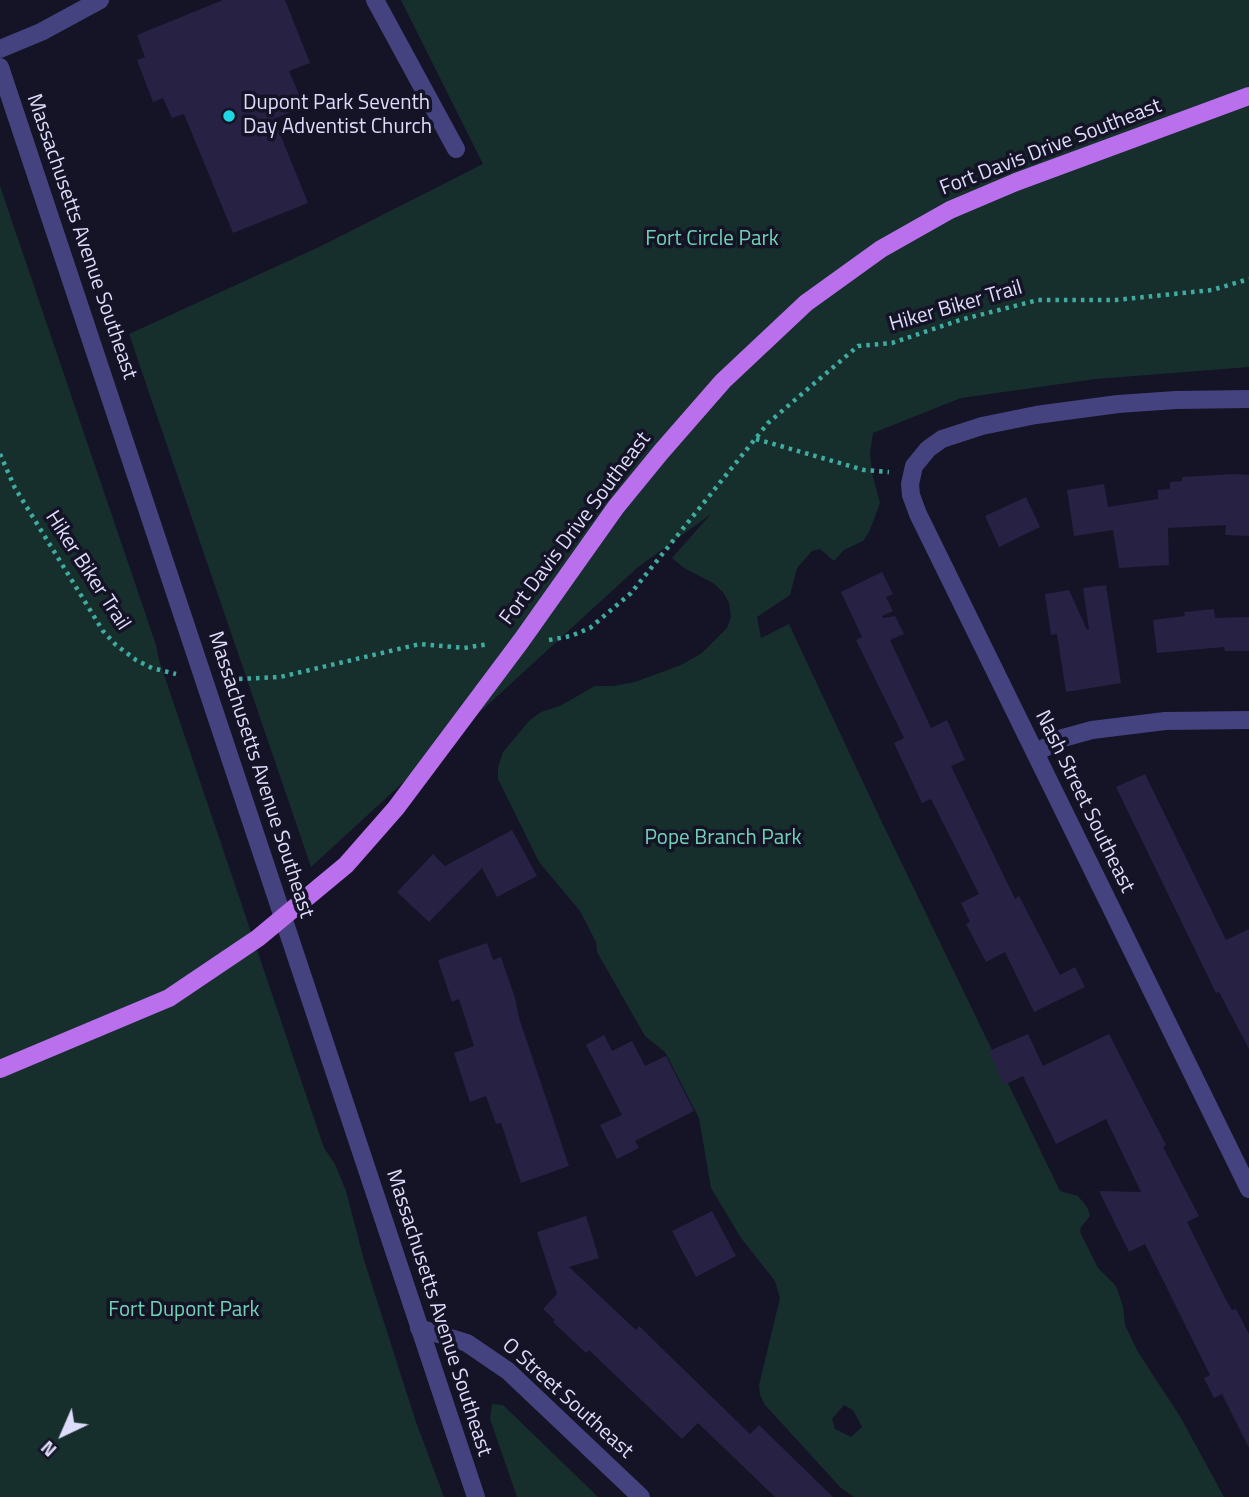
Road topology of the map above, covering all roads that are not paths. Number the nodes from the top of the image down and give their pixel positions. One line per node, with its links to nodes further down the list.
1 (100, 0): 3 (street)
2 (375, 0): 6 (street)
3 (0, 48)
4 (0, 67): 10 (street, Massachusetts Avenue Southeast)
5 (1249, 96): 10 (main road, Fort Davis Drive Southeast)
6 (456, 149)
7 (1249, 400): 9 (street, Nash Street Southeast)
8 (1249, 720): 9 (street)
9 (1035, 753): 12 (street, Nash Street Southeast)
10 (284, 919): 11 (main road, Fort Davis Drive Southeast); 13 (street, Massachusetts Avenue Southeast)
11 (0, 1069)
12 (1249, 1189)
13 (419, 1328): 14 (street, Massachusetts Avenue Southeast); 15 (street, O Street Southeast)
14 (476, 1497)
15 (642, 1497)

